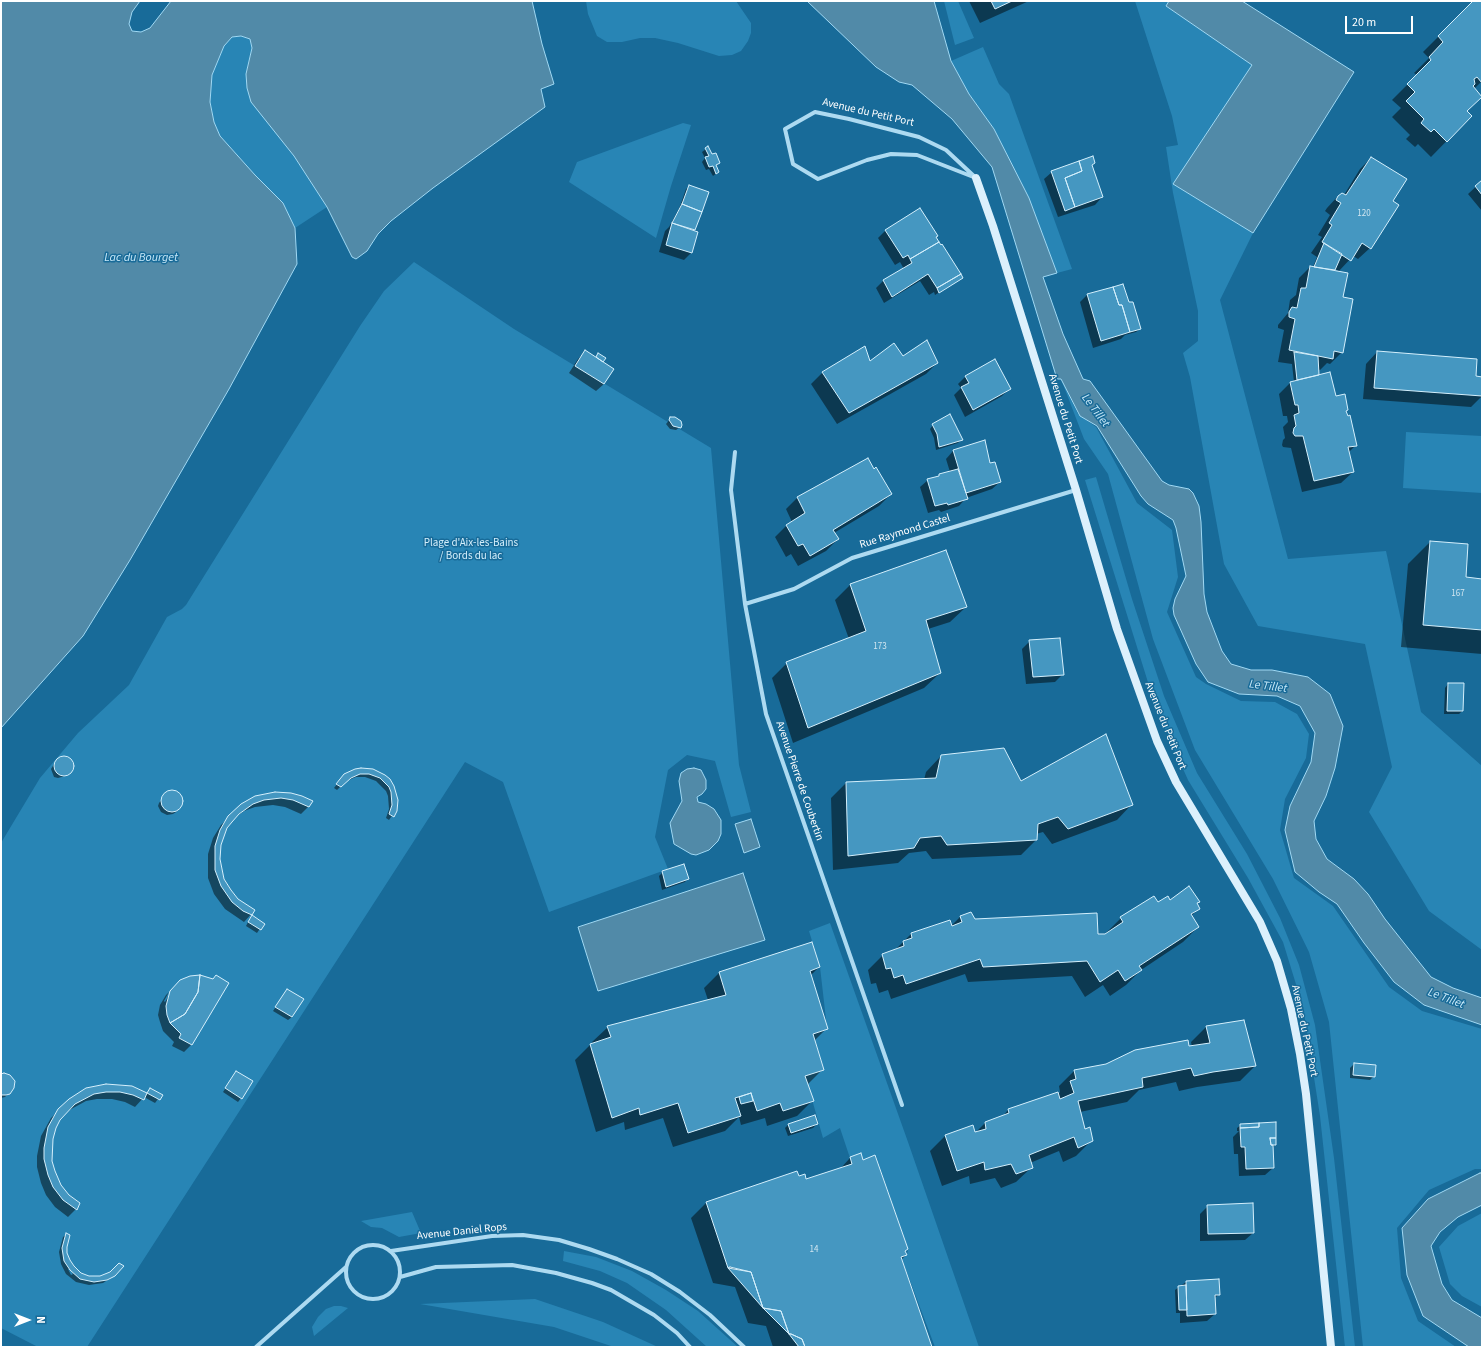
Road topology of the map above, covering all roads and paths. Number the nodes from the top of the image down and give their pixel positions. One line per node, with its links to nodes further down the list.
1 (976, 178): 1 (street, Avenue du Petit Port); 3 (street, Avenue du Petit Port)
2 (735, 452): 4 (street, Avenue Pierre de Coubertin)
3 (1076, 490): 4 (street, Rue Raymond Castel); 12 (street, Avenue du Petit Port)
4 (745, 604): 5 (street, Avenue Pierre de Coubertin)
5 (902, 1105)
6 (390, 1251): 7 (street); 8 (street); 11 (street, Avenue Daniel Rops)
7 (346, 1267): 8 (street); 9 (street)
8 (400, 1277): 10 (street)
9 (256, 1347)
10 (690, 1347)
11 (744, 1347)
12 (1331, 1347)

